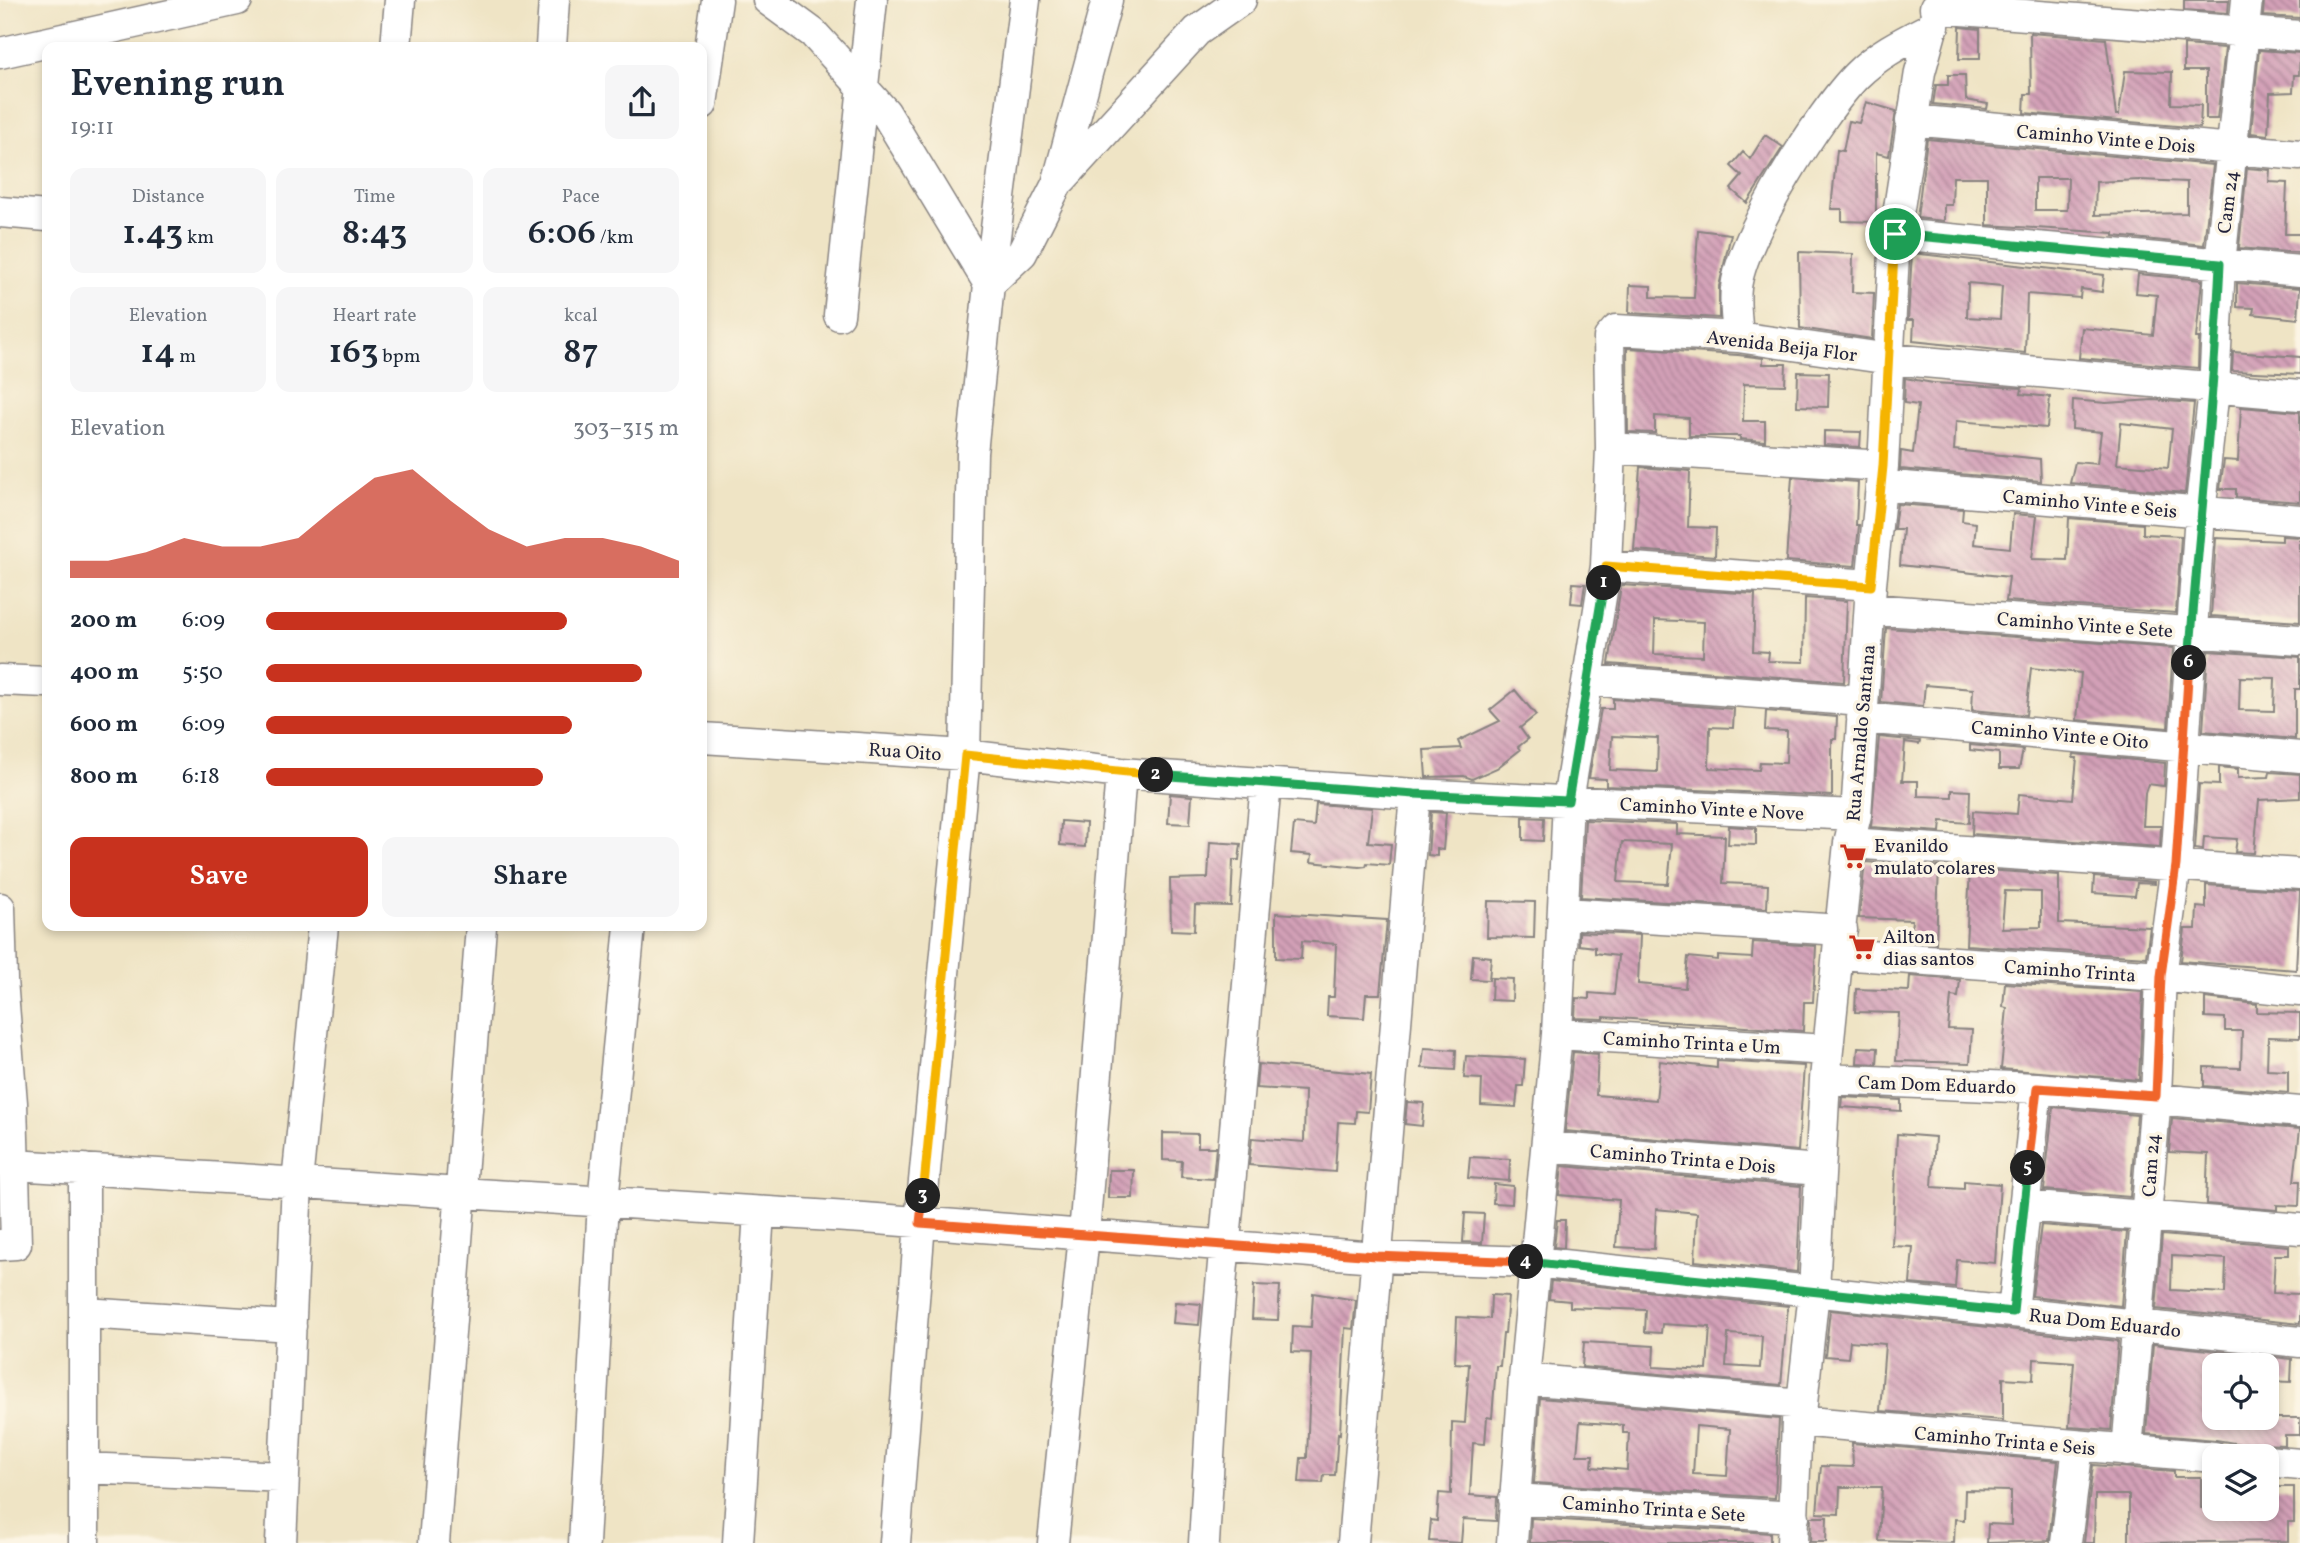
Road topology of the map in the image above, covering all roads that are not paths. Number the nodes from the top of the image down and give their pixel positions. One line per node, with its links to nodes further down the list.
1 (237, 0): 14 (street)
2 (400, 0): 15 (street)
3 (554, 0): 16 (street)
4 (718, 0): 19 (street)
5 (768, 0): 20 (street)
6 (872, 0): 20 (street)
7 (1025, 0): 30 (street)
8 (1107, 0): 24 (street)
9 (1241, 0): 24 (street)
10 (2247, 0): 12 (street, Cam 24)
11 (1936, 11): 12 (street); 21 (street, Rua Arnaldo Santana); 32 (street)
12 (2246, 32): 13 (street); 22 (street, Cam 24)
13 (2300, 37)
14 (49, 42)
15 (396, 42)
16 (551, 42)
17 (42, 44): 18 (street)
18 (0, 53)
19 (707, 72)
20 (861, 87): 30 (street); 31 (street)
21 (1911, 120): 22 (street, Caminho Vinte e Dois); 27 (street, Rua Arnaldo Santana)
22 (2234, 149): 23 (street, Caminho Vinte e Dois); 28 (street, Cam 24)
23 (2300, 155)
24 (1057, 184): 30 (street)
25 (0, 212): 26 (street)
26 (42, 216)
27 (1895, 234): 28 (street); 33 (street, Rua Arnaldo Santana)
28 (2220, 264): 29 (street); 34 (street, Cam 24)
29 (2300, 271)
30 (989, 284): 50 (street)
31 (839, 315)
32 (1738, 337): 33 (street, Avenida Beija Flor); 36 (street, Avenida Beija Flor)
33 (1890, 359): 34 (street, Avenida Beija Flor); 37 (street, Rua Arnaldo Santana)
34 (2214, 390): 35 (street, Avenida Beija Flor); 38 (street, Cam 24)
35 (2300, 395)
36 (1611, 448): 37 (street, Caminho Vinte e Seis); 40 (street, Avenida Beija Flor)
37 (1882, 476): 38 (street, Caminho Vinte e Seis); 41 (street, Rua Arnaldo Santana)
38 (2200, 513): 39 (street, Caminho Vinte e Seis); 42 (street, Cam 24)
39 (2300, 520)
40 (1606, 566): 41 (street, Caminho Vinte e Sete); 45 (street, Avenida Beija Flor)
41 (1870, 597): 42 (street, Caminho Vinte e Sete); 47 (street, Rua Arnaldo Santana)
42 (2192, 632): 43 (street, Caminho Vinte e Sete); 49 (street, Cam 24)
43 (2300, 640)
44 (0, 680): 46 (street)
45 (1588, 680): 47 (street, Caminho Vinte e Oito); 55 (street, Avenida Beija Flor)
46 (42, 682)
47 (1863, 710): 49 (street, Caminho Vinte e Oito); 56 (street, Rua Arnaldo Santana)
48 (707, 738): 50 (street, Rua Oito)
49 (2183, 744): 51 (street, Caminho Vinte e Oito); 57 (street, Cam 24)
50 (965, 755): 52 (street, Rua Oito); 85 (street)
51 (2300, 757)
52 (1121, 773): 53 (street, Rua Oito); 87 (street)
53 (1266, 783): 54 (street, Rua Oito); 89 (street)
54 (1415, 794): 55 (street, Rua Oito); 90 (street)
55 (1568, 801): 56 (street, Caminho Vinte e Nove); 60 (street, Avenida Beija Flor)
56 (1852, 829): 57 (street, Caminho Vinte e Nove); 64 (street, Rua Arnaldo Santana)
57 (2176, 865): 58 (street, Caminho Vinte e Nove); 65 (street, Cam 24)
58 (2300, 874)
59 (0, 908): 66 (street)
60 (1563, 913): 64 (street, Caminho Trinta); 68 (street, Avenida Beija Flor)
61 (322, 931): 79 (street)
62 (481, 931): 80 (street)
63 (629, 931): 81 (street)
64 (1840, 942): 65 (street, Caminho Trinta); 69 (street, Rua Arnaldo Santana)
65 (2161, 976): 67 (street, Caminho Trinta); 72 (street, Cam 24)
66 (1, 980): 73 (street)
67 (2300, 991)
68 (1557, 1034): 69 (street, Caminho Trinta e Um); 75 (street, Avenida Beija Flor)
69 (1828, 1049): 70 (street, Rua Arnaldo Santana)
70 (1825, 1079): 71 (street, Cam Dom Eduardo); 78 (street, Rua Arnaldo Santana)
71 (2037, 1088): 72 (street, Cam Dom Eduardo); 82 (street)
72 (2156, 1096): 74 (street, Cam Dom Eduardo); 84 (street, Cam 24)
73 (6, 1103): 76 (street)
74 (2300, 1112)
75 (1547, 1147): 78 (street, Caminho Trinta e Dois); 91 (street, Avenida Beija Flor)
76 (14, 1165): 77 (street, Rua Dom Eduardo); 88 (street)
77 (84, 1169): 79 (street, Rua Dom Eduardo); 94 (street)
78 (1819, 1170): 92 (street, Rua Arnaldo Santana)
79 (297, 1182): 80 (street, Rua Dom Eduardo); 95 (street)
80 (459, 1193): 81 (street, Rua Dom Eduardo); 111 (street)
81 (603, 1202): 83 (street, Rua Dom Eduardo); 112 (street)
82 (2024, 1206): 84 (street); 93 (street)
83 (759, 1212): 85 (street, Rua Dom Eduardo); 113 (street)
84 (2146, 1216): 86 (street); 96 (street, Cam 24)
85 (920, 1223): 87 (street, Rua Dom Eduardo); 114 (street)
86 (2300, 1229)
87 (1084, 1235): 89 (street, Rua Dom Eduardo); 115 (street)
88 (8, 1244)
89 (1225, 1244): 90 (street, Rua Dom Eduardo); 116 (street)
90 (1376, 1256): 91 (street, Rua Dom Eduardo); 117 (street)
91 (1534, 1262): 92 (street, Rua Dom Eduardo); 98 (street, Avenida Beija Flor)
92 (1814, 1290): 93 (street, Rua Dom Eduardo); 99 (street, Rua Arnaldo Santana)
93 (2013, 1312): 96 (street, Rua Dom Eduardo)
94 (84, 1313): 95 (street); 105 (street)
95 (290, 1326): 106 (street)
96 (2137, 1326): 97 (street, Rua Dom Eduardo); 101 (street, Cam 24)
97 (2300, 1342)
98 (1524, 1379): 99 (street, Caminho Trinta e Seis); 107 (street, Avenida Beija Flor)
99 (1800, 1412): 100 (street, Caminho Trinta e Seis); 108 (street, Rua Arnaldo Santana)
100 (2078, 1446): 101 (street, Caminho Trinta e Seis); 119 (street)
101 (2127, 1451): 102 (street, Caminho Trinta e Seis)
102 (2202, 1456)
103 (2279, 1462): 104 (street)
104 (2300, 1464)
105 (84, 1468): 106 (street); 109 (street)
106 (284, 1477): 110 (street)
107 (1514, 1499): 108 (street, Caminho Trinta e Sete); 118 (street, Avenida Beija Flor)
108 (1793, 1530)
109 (84, 1543)
110 (281, 1543)
111 (434, 1543)
112 (583, 1543)
113 (738, 1543)
114 (895, 1543)
115 (1053, 1543)
116 (1204, 1543)
117 (1353, 1543)
118 (1512, 1543)
119 (2066, 1543)

